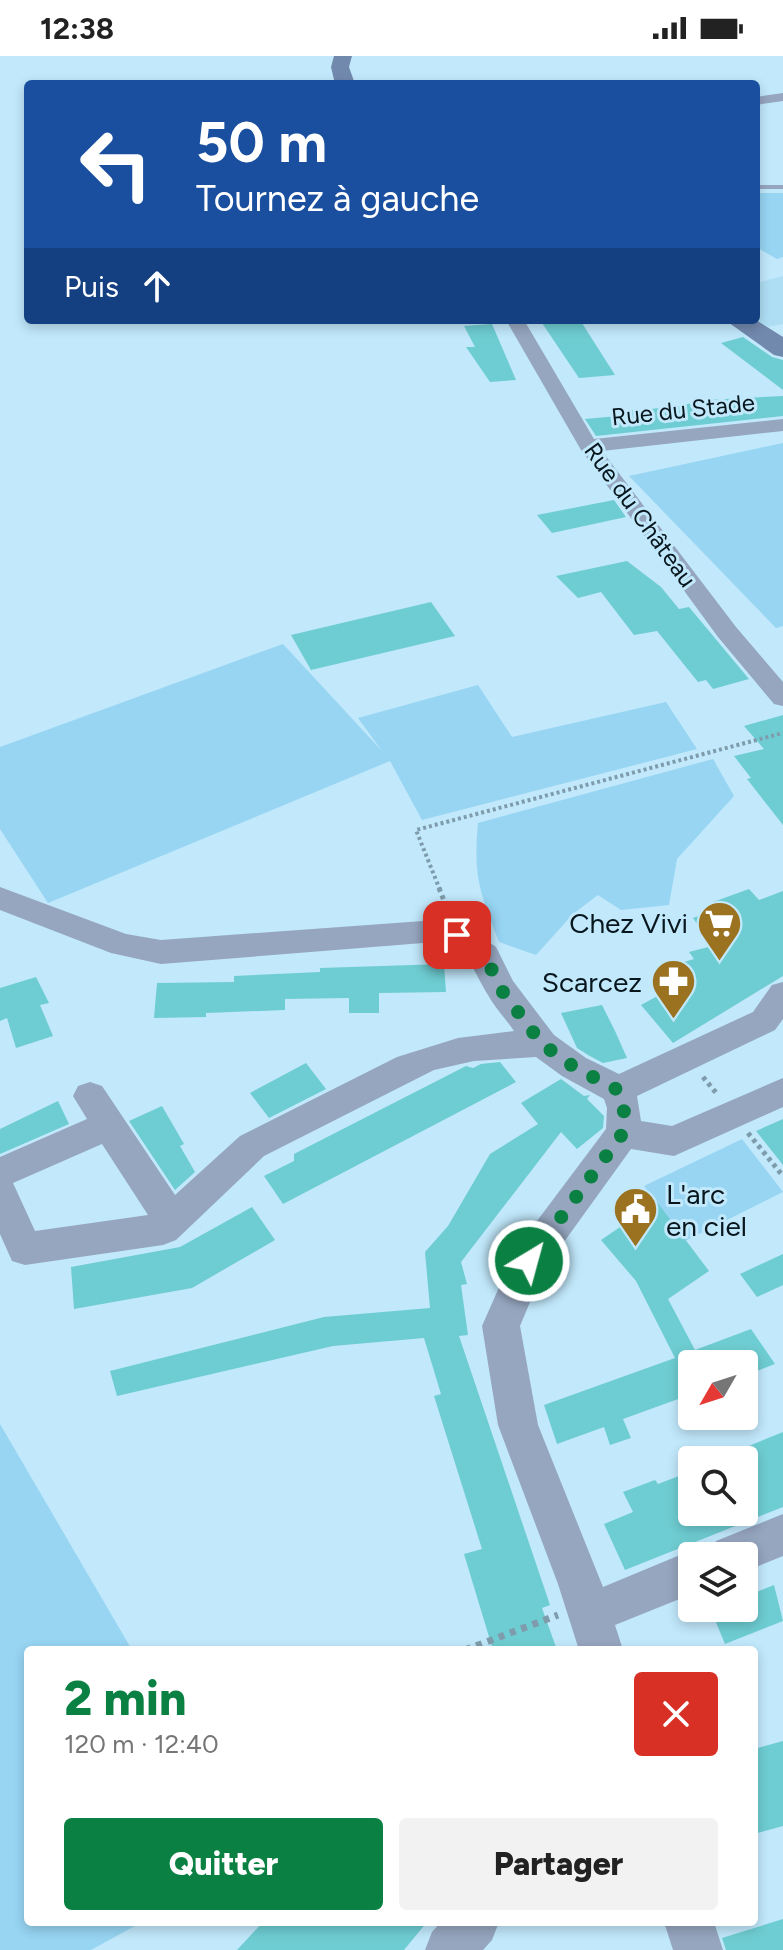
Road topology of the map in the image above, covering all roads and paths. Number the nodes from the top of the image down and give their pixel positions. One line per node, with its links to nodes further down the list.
1 (343, 56): 2 (main road)
2 (344, 80)
3 (783, 97): 4 (street)
4 (760, 100)
5 (760, 187): 6 (lane)
6 (783, 187)
7 (517, 324): 11 (street, Rue du Château)
8 (744, 324): 9 (main road)
9 (783, 349)
10 (783, 425): 11 (street, Rue du Stade)
11 (588, 446): 12 (street, Rue du Château)
12 (783, 698)
13 (783, 733): 15 (path)
14 (0, 898): 15 (street)
15 (457, 935): 17 (street)
16 (782, 995): 18 (street)
17 (542, 1044): 18 (street); 25 (street)
18 (618, 1090): 22 (street)
19 (783, 1092): 22 (street)
20 (90, 1096): 21 (street)
21 (111, 1124): 23 (street); 25 (street)
22 (623, 1133): 29 (street)
23 (0, 1173)
24 (0, 1193): 25 (street)
25 (172, 1221)
26 (783, 1535): 27 (street)
27 (758, 1545)
28 (678, 1579): 29 (street)
29 (592, 1623): 30 (path)
30 (484, 1646)
31 (471, 1926): 33 (street)
32 (690, 1926): 34 (street)
33 (450, 1950)
34 (698, 1950)

